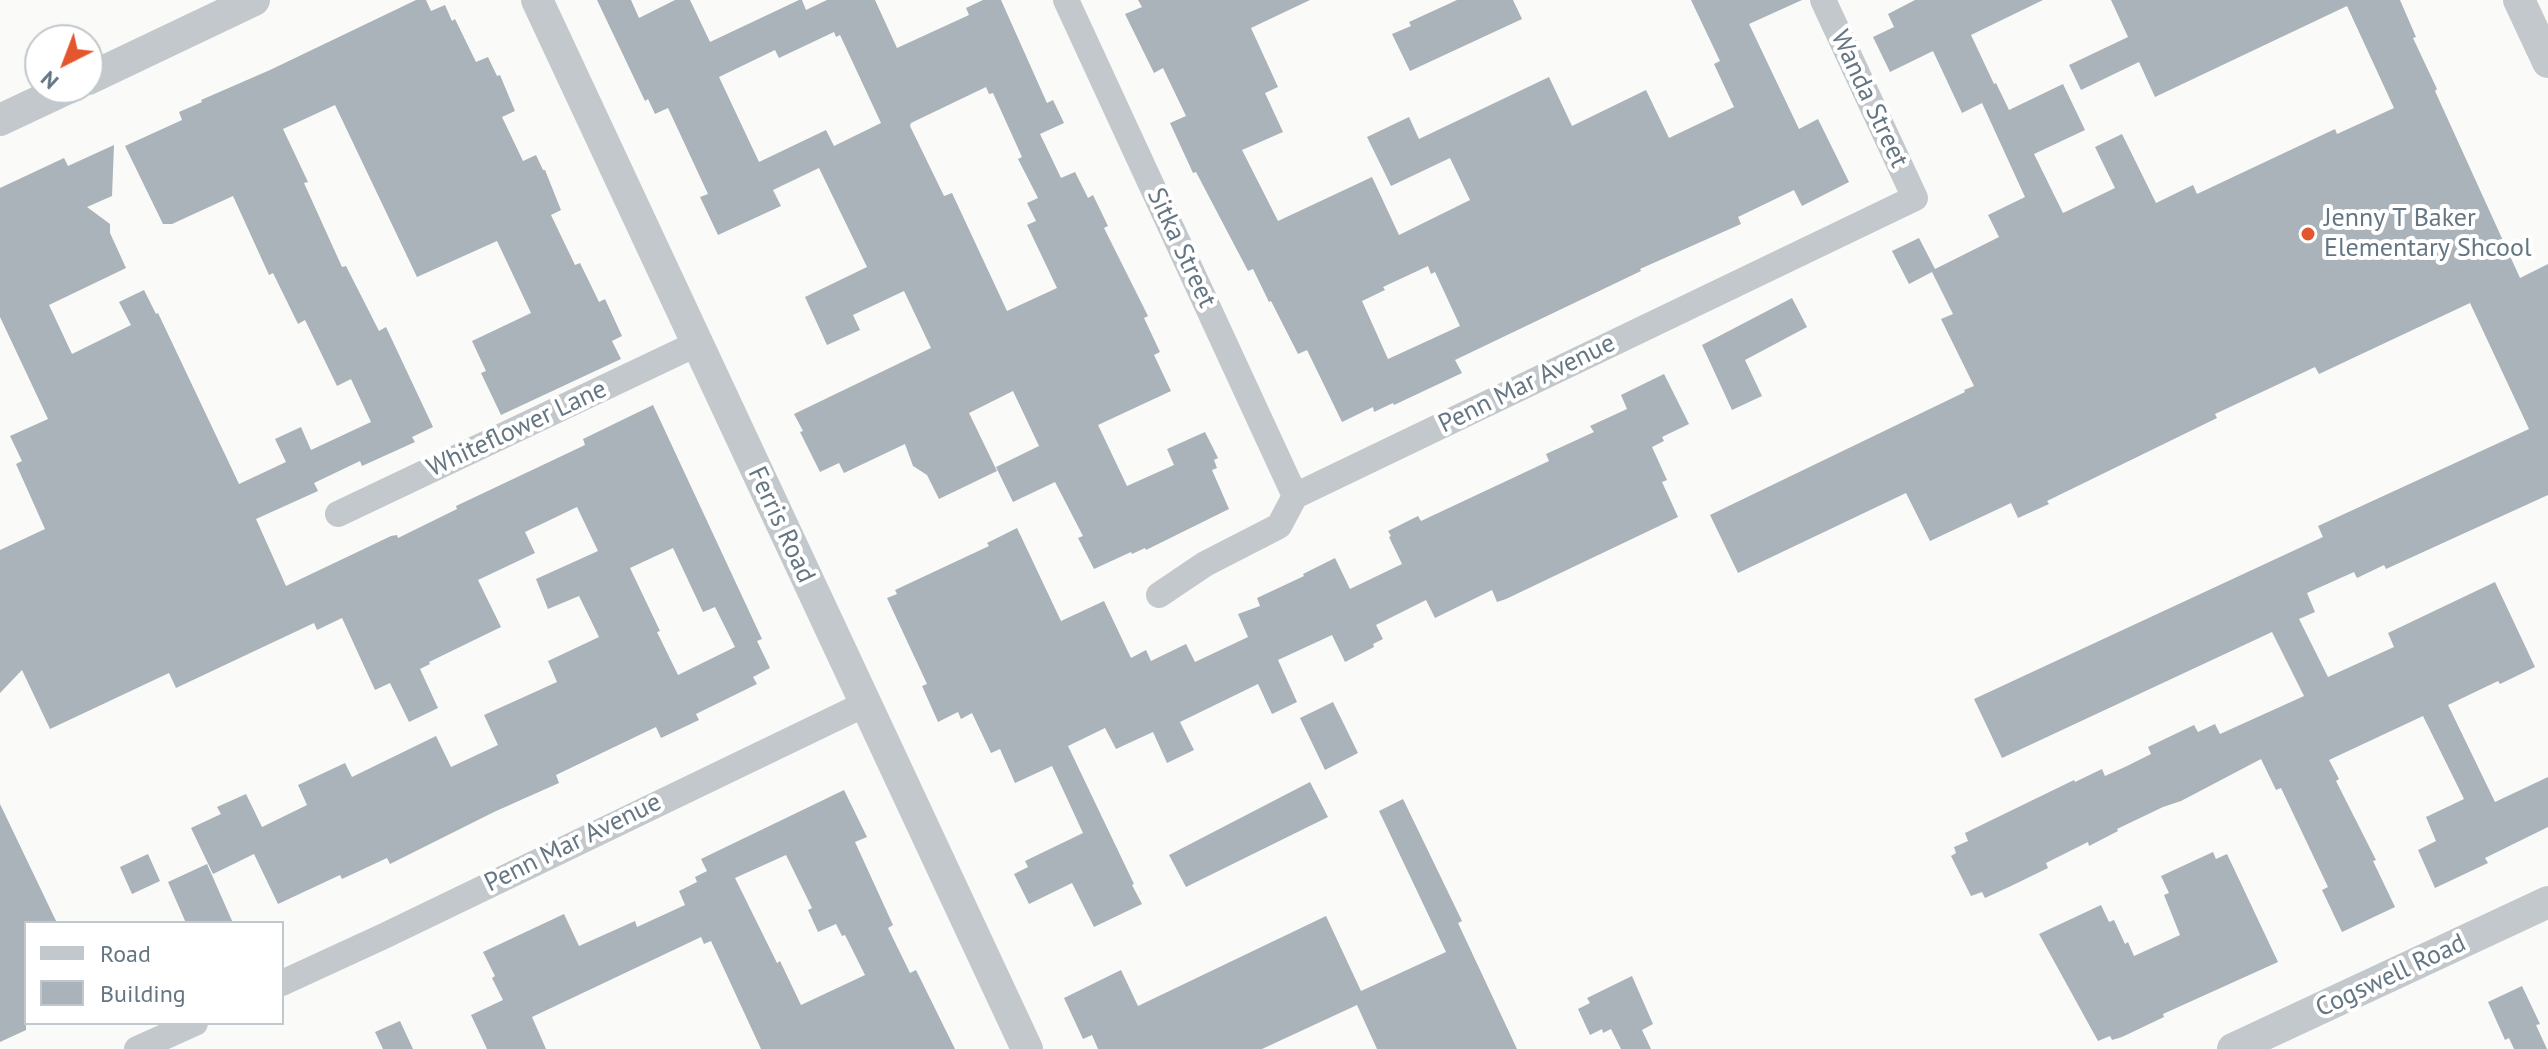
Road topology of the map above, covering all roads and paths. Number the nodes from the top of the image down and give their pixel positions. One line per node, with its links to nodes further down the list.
1 (254, 0): 7 (street)
2 (537, 0): 11 (street, Ferris Road)
3 (1066, 0): 12 (street, Sitka Street)
4 (1823, 0): 10 (street, Wanda Street)
5 (2519, 0): 6 (street)
6 (2548, 62)
7 (104, 71)
8 (34, 104): 9 (street)
9 (0, 120)
10 (1915, 198): 12 (street, Penn Mar Avenue)
11 (696, 344): 13 (street, Whiteflower Lane); 15 (street, Ferris Road)
12 (1295, 496): 14 (street)
13 (338, 514)
14 (1159, 595)
15 (865, 704): 17 (street, Penn Mar Avenue); 20 (street, Ferris Road)
16 (2548, 902): 21 (street, Cogswell Road)
17 (284, 982)
18 (191, 1025): 19 (street)
19 (137, 1049)
20 (1027, 1049)
21 (2233, 1049)

